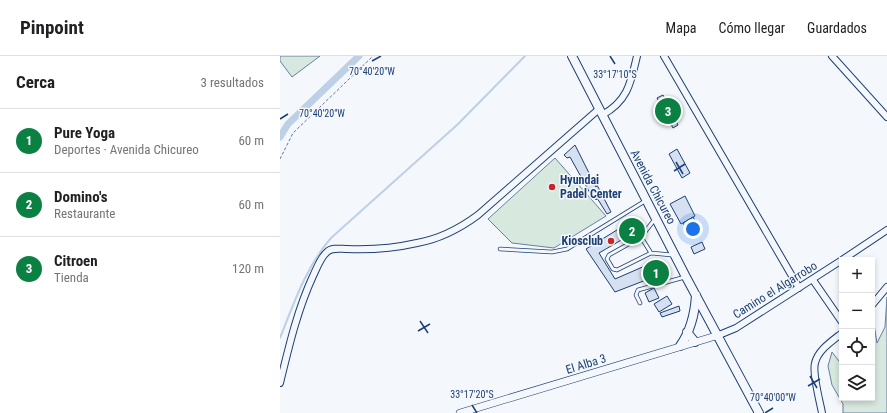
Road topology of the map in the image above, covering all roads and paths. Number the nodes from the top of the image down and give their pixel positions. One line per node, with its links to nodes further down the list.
1 (373, 56): 8 (path)
2 (572, 56): 6 (main road, Avenida Chicureo)
3 (637, 56): 6 (street)
4 (664, 56): 21 (street)
5 (832, 56): 7 (street)
6 (601, 112): 9 (main road, Avenida Chicureo); 31 (street)
7 (887, 117)
8 (280, 159)
9 (647, 200): 10 (main road, Avenida Chicureo); 13 (lane)
10 (656, 218): 12 (lane); 15 (main road, Avenida Chicureo)
11 (887, 230): 16 (street, Camino el Algarrobo)
12 (641, 237): 14 (lane); 14 (lane)
13 (500, 249)
14 (651, 253): 15 (lane)
15 (676, 256): 18 (main road, Avenida Chicureo)
16 (846, 257)
17 (839, 262): 19 (street, Camino el Algarrobo)
18 (686, 276): 22 (main road, Avenida Chicureo); 24 (lane)
19 (813, 280): 21 (street, Camino el Algarrobo); 25 (street)
20 (887, 287): 23 (street)
21 (799, 288): 27 (street, Camino el Algarrobo)
22 (696, 294): 26 (main road); 27 (main road, Avenida Chicureo)
23 (875, 301)
24 (640, 304)
25 (839, 318)
26 (687, 332): 29 (main road); 30 (main road)
27 (718, 335): 29 (street, El Alba 3); 33 (main road, Avenida Chicureo)
28 (839, 335): 34 (street)
29 (695, 342): 30 (street, El Alba 3)
30 (680, 346): 32 (street, El Alba 3)
31 (280, 384)
32 (460, 413)
33 (759, 413)
34 (822, 413)

